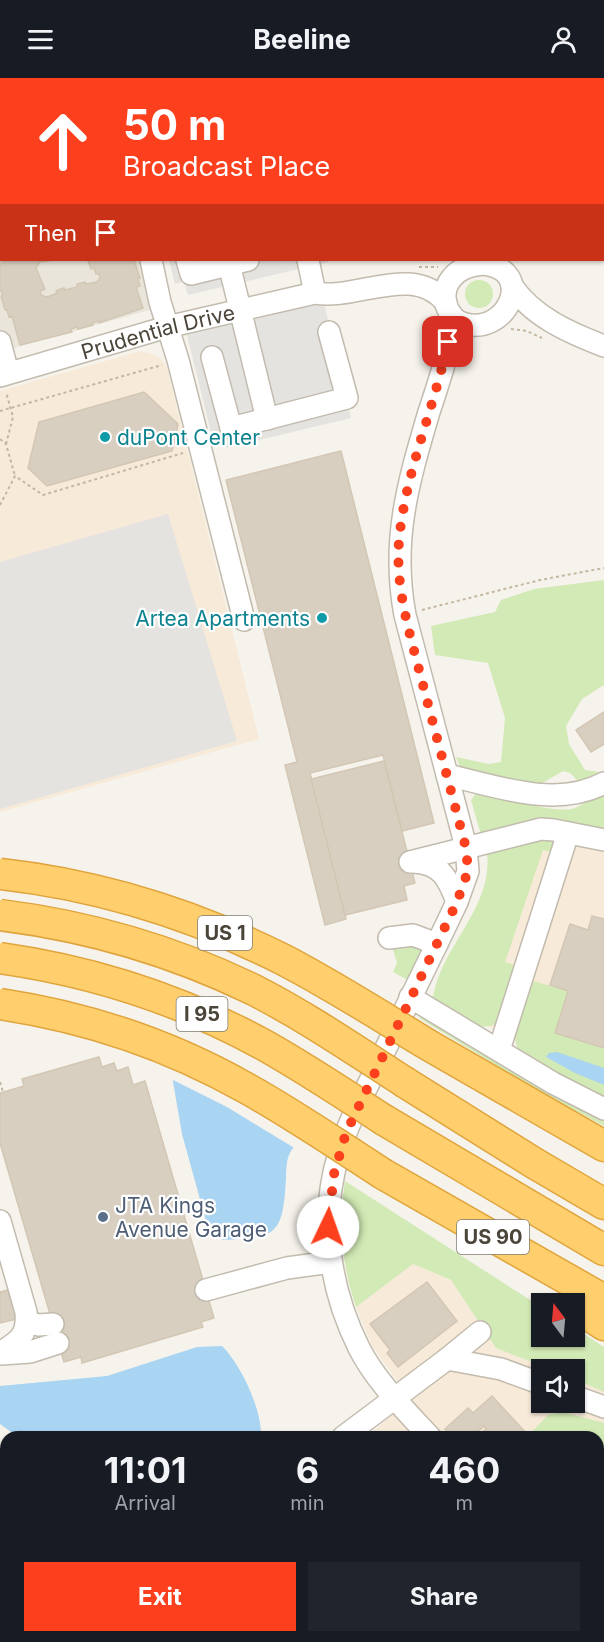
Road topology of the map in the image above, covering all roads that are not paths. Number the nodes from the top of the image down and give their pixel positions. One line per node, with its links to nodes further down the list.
1 (151, 261): 10 (street)
2 (187, 261): 3 (street)
3 (235, 261): 9 (street)
4 (308, 261): 7 (street)
5 (464, 265): 6 (street); 7 (street, Prudential Drive); 8 (street)
6 (509, 274): 11 (street); 13 (street)
7 (315, 293): 8 (street, Prudential Drive); 9 (street, Prudential Drive)
8 (448, 309): 11 (street); 17 (street)
9 (240, 310): 10 (street, Prudential Drive); 19 (street)
10 (167, 327): 18 (street, Prudential Drive); 21 (street)
11 (490, 329): 13 (street); 17 (street)
12 (329, 332): 19 (street)
13 (568, 332): 15 (street)
14 (0, 342): 18 (street)
15 (604, 346)
16 (212, 357): 20 (street)
17 (451, 371): 23 (street)
18 (3, 375)
19 (267, 419): 20 (street)
20 (231, 428): 21 (street)
21 (193, 444): 22 (street)
22 (244, 620)
23 (447, 775): 24 (street); 27 (street)
24 (604, 783)
25 (568, 833): 26 (street); 27 (street); 36 (street)
26 (604, 840)
27 (466, 848): 29 (street); 29 (street)
28 (0, 874): 38 (highway, US 1, bridge)
29 (457, 902): 32 (street)
30 (0, 915): 40 (highway, I 95, bridge)
31 (389, 938): 32 (street)
32 (437, 944): 34 (street)
33 (0, 958): 42 (highway, I 95, bridge)
34 (410, 997): 36 (street); 43 (street)
35 (0, 1004): 39 (highway, bridge)
36 (499, 1050): 37 (street)
37 (604, 1109)
38 (604, 1146)
39 (382, 1174): 45 (highway); 46 (highway, US 90)
40 (604, 1204)
41 (0, 1221): 48 (street)
42 (604, 1250)
43 (331, 1262): 44 (street); 54 (street)
44 (206, 1290)
45 (558, 1293)
46 (604, 1300)
47 (585, 1312): 49 (highway)
48 (27, 1322): 51 (street); 51 (street)
49 (604, 1325)
50 (480, 1332): 52 (street)
51 (0, 1353)
52 (447, 1359): 53 (street); 54 (street)
53 (531, 1380)
54 (394, 1399): 57 (street); 58 (street)
55 (585, 1400): 56 (street)
56 (604, 1407)
57 (351, 1431)
58 (424, 1431)

